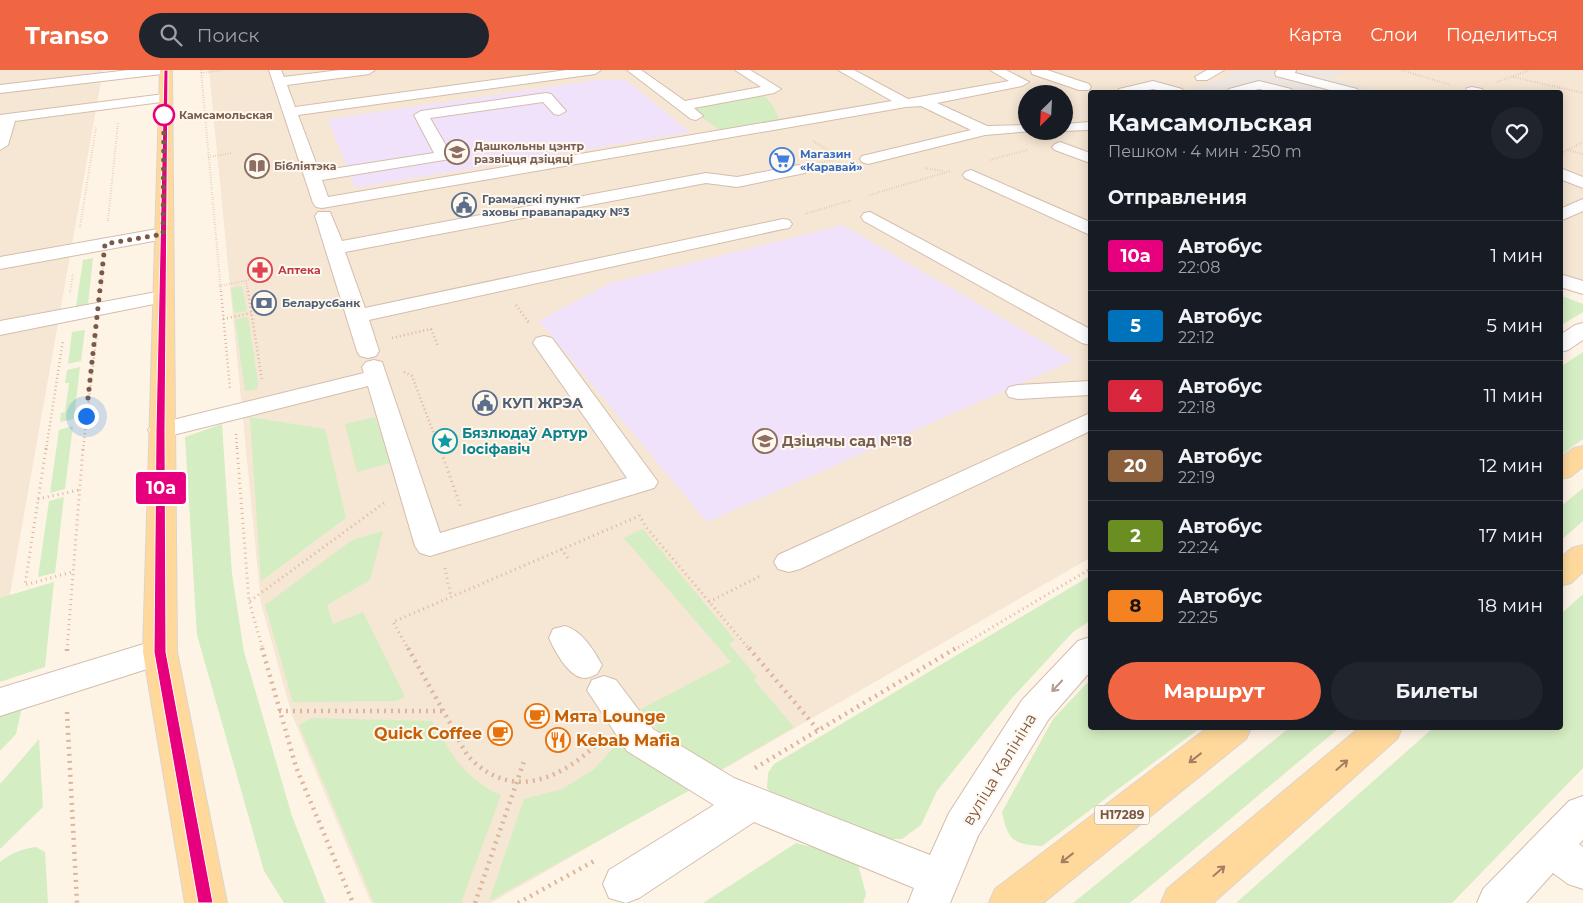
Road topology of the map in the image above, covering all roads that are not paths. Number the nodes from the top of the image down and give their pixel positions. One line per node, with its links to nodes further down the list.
1 (164, 70): 14 (street); 21 (main road)
2 (369, 70): 12 (street)
3 (595, 70): 26 (street)
4 (633, 70): 24 (street)
5 (741, 70): 24 (street)
6 (996, 70): 22 (street)
7 (1218, 70): 13 (street)
8 (1290, 70): 19 (street)
9 (1037, 71): 20 (street)
10 (849, 72): 11 (street); 23 (street)
11 (872, 72)
12 (276, 76): 26 (street)
13 (1202, 76)
14 (0, 89)
15 (1132, 90): 16 (street)
16 (1170, 90)
17 (1241, 90): 18 (street)
18 (1278, 90)
19 (1345, 90)
20 (1088, 91)
21 (164, 98): 27 (street); 48 (main road)
22 (922, 102): 23 (street); 31 (street)
23 (906, 103): 32 (street)
24 (682, 106): 32 (street)
25 (559, 111): 40 (street)
26 (290, 112): 40 (street)
27 (5, 119): 34 (street)
28 (1088, 126): 29 (street)
29 (1073, 127)
30 (1018, 130): 31 (street)
31 (986, 132): 33 (street)
32 (720, 135): 43 (street)
33 (932, 144): 37 (street); 47 (street)
34 (0, 145)
35 (1060, 147): 36 (street)
36 (1088, 157)
37 (868, 159)
38 (806, 167): 49 (street)
39 (1563, 174): 41 (street)
40 (313, 176): 43 (street)
41 (1583, 183)
42 (1583, 204): 44 (street)
43 (323, 208): 49 (street)
44 (1563, 214)
45 (870, 217): 59 (street)
46 (783, 224): 54 (street)
47 (1088, 228)
48 (163, 234): 50 (street); 53 (main road)
49 (335, 248): 55 (street)
50 (0, 263)
51 (1563, 281): 52 (street)
52 (1583, 288)
53 (162, 297): 56 (street); 66 (main road)
54 (396, 307): 55 (street); 58 (street)
55 (357, 316): 62 (street)
56 (0, 328)
57 (1583, 330): 61 (street)
58 (397, 333)
59 (1088, 337)
60 (544, 343): 62 (street)
61 (1563, 343)
62 (373, 365): 66 (street)
63 (1088, 388): 64 (street)
64 (1018, 392)
65 (1088, 422): 68 (street)
66 (161, 430): 71 (main road)
67 (1583, 555): 69 (main road)
68 (789, 562)
69 (1563, 572)
70 (565, 638): 76 (street)
71 (160, 652): 73 (street); 81 (main road)
72 (1088, 652): 80 (street, вуліца Калініна, one-way to 80)
73 (0, 702)
74 (1231, 730): 82 (main road, Н17289, one-way to 82)
75 (1382, 730): 83 (main road, one-way to 75)
76 (750, 803): 79 (street); 80 (street)
77 (1583, 813): 78 (street)
78 (1567, 859): 84 (street)
79 (624, 884)
80 (935, 891)
81 (206, 903)
82 (1010, 903)
83 (1182, 903)
84 (1498, 903)

